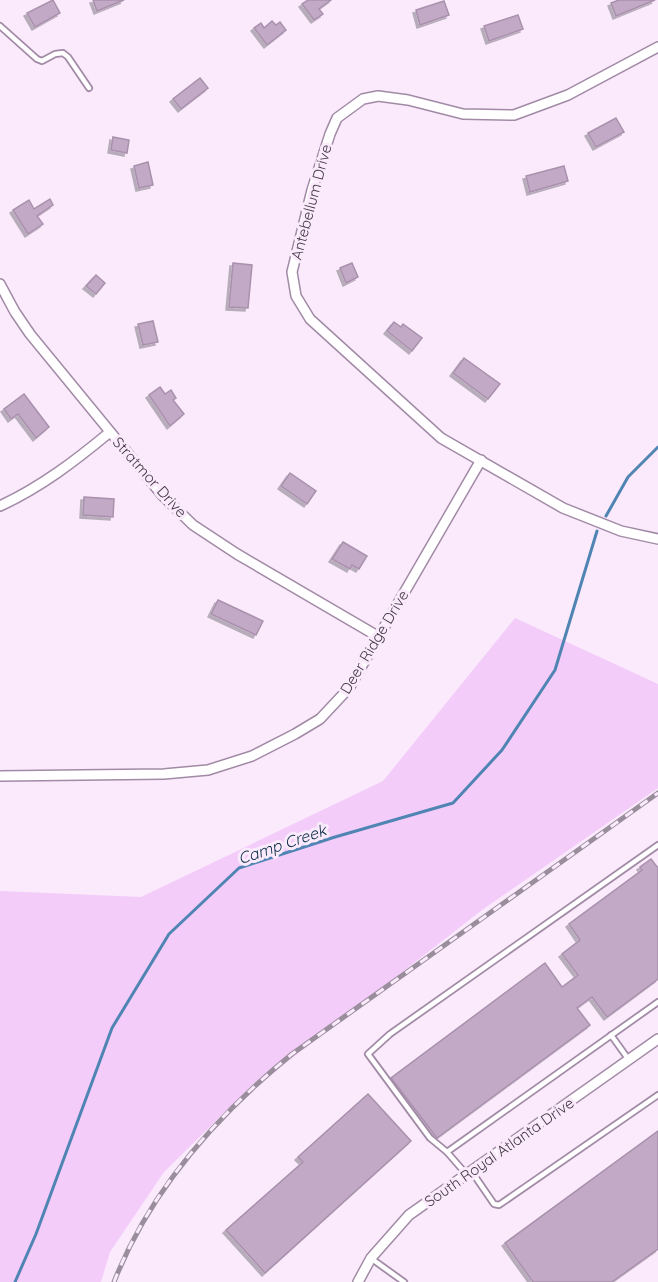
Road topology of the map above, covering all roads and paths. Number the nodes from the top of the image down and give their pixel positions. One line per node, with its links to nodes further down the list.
1 (0, 26): 3 (lane)
2 (658, 47): 6 (street, Antebellum Drive)
3 (89, 88)
4 (0, 284): 5 (street, Stratmor Drive)
5 (110, 432): 7 (street); 9 (street, Stratmor Drive)
6 (481, 460): 8 (street, Antebellum Drive); 9 (street, Deer Ridge Drive)
7 (0, 506)
8 (658, 538)
9 (379, 637): 10 (street, Deer Ridge Drive)
10 (0, 776)
11 (658, 845): 17 (lane)
12 (658, 1002): 13 (lane)
13 (612, 1035): 15 (lane); 17 (lane)
14 (658, 1039): 15 (street, South Royal Atlanta Drive)
15 (629, 1060): 18 (street, South Royal Atlanta Drive)
16 (658, 1095): 18 (lane)
17 (447, 1152): 18 (lane)
18 (470, 1174): 19 (street, South Royal Atlanta Drive)
19 (371, 1258): 20 (street, South Royal Atlanta Drive); 21 (lane)
20 (358, 1282)
21 (404, 1282)

